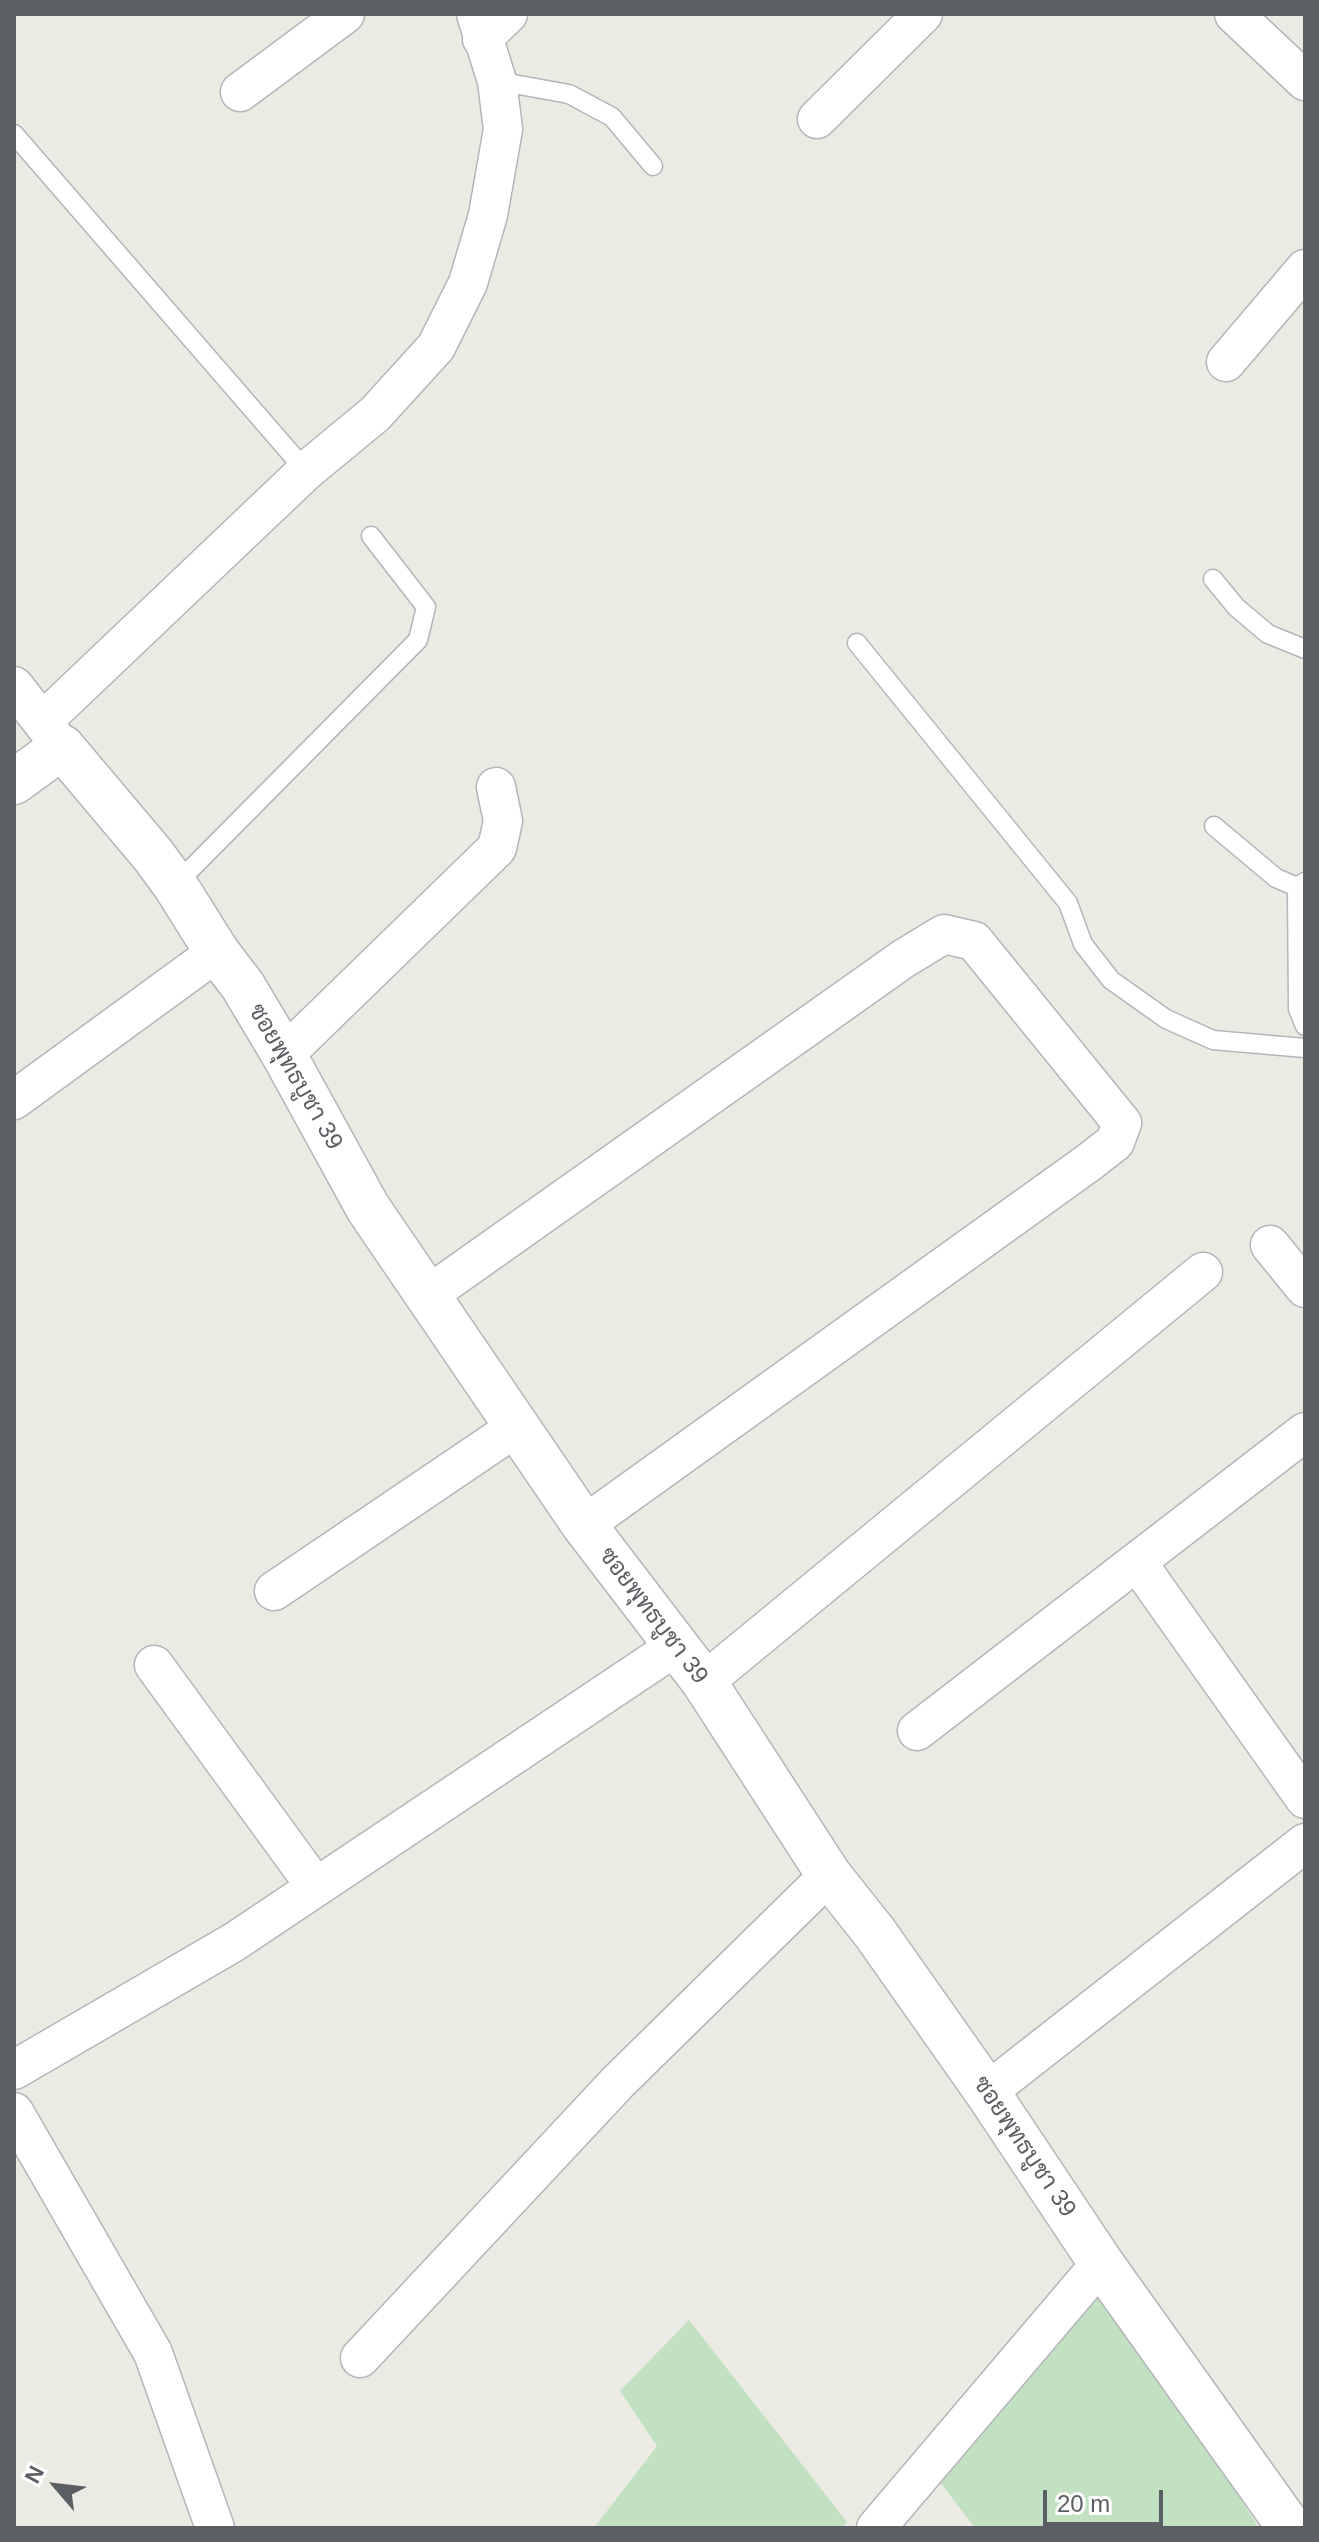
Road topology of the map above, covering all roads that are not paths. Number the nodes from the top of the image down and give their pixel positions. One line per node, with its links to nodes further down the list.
1 (345, 14): 7 (street)
2 (923, 14): 8 (street)
3 (1234, 14): 6 (street)
4 (489, 22): 5 (street)
5 (497, 81): 10 (lane); 13 (street)
6 (1305, 81)
7 (240, 92)
8 (817, 119)
9 (14, 134): 13 (lane)
10 (653, 166)
11 (1305, 269): 12 (street)
12 (1226, 362)
13 (306, 471): 19 (street)
14 (371, 536): 23 (lane)
15 (1213, 579): 17 (lane)
16 (857, 643): 27 (lane)
17 (1305, 649)
18 (14, 686): 19 (street)
19 (52, 734): 20 (street); 23 (street, ซอยพุทธบูชา 39)
20 (14, 782)
21 (496, 787): 28 (street)
22 (1214, 826): 24 (lane)
23 (175, 885): 25 (street, ซอยพุทธบูชา 39)
24 (1301, 885): 26 (lane)
25 (217, 952): 28 (street, ซอยพุทธบูชา 39); 29 (street)
26 (1305, 1026)
27 (1305, 1048)
28 (284, 1055): 33 (street, ซอยพุทธบูชา 39)
29 (14, 1100)
30 (1270, 1245): 32 (street)
31 (1203, 1272): 41 (street)
32 (1305, 1288)
33 (428, 1295): 34 (street, ซอยพุทธบูชา 39); 36 (street)
34 (518, 1426): 36 (street, ซอยพุทธบูชา 39); 38 (street)
35 (1305, 1432): 37 (street)
36 (584, 1525): 39 (street, ซอยพุทธบูชา 39)
37 (1137, 1562): 42 (street); 43 (street)
38 (274, 1591)
39 (678, 1645): 41 (street, ซอยพุทธบูชา 39); 46 (street)
40 (154, 1665): 46 (street)
41 (704, 1682): 45 (street, ซอยพุทธบูชา 39)
42 (917, 1731)
43 (1305, 1799)
44 (1305, 1843): 48 (street)
45 (829, 1875): 48 (street, ซอยพุทธบูชา 39); 51 (street)
46 (316, 1887): 47 (street)
47 (14, 2070)
48 (987, 2092): 50 (street, ซอยพุทธบูชา 39)
49 (14, 2112): 52 (street)
50 (1101, 2263): 53 (street); 54 (street, ซอยพุทธบูชา 39)
51 (360, 2358)
52 (215, 2528)
53 (876, 2528)
54 (1290, 2528)

